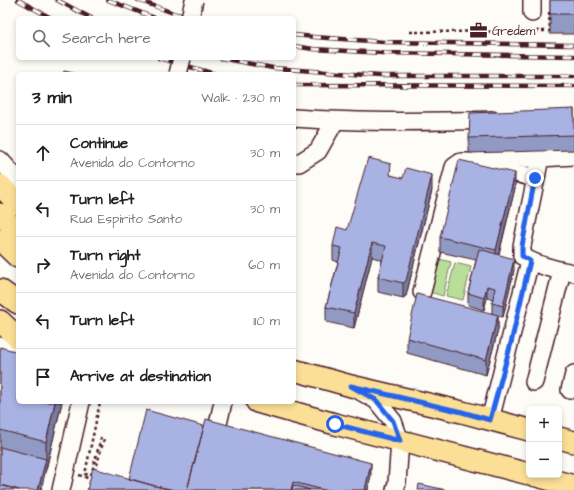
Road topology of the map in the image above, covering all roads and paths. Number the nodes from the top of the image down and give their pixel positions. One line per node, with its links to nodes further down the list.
1 (194, 0): 3 (street, bridge)
2 (549, 8): 4 (path)
3 (190, 16)
4 (410, 32)
5 (182, 60): 6 (street, bridge)
6 (178, 72)
7 (296, 118): 9 (street)
8 (511, 119): 9 (street)
9 (335, 121): 14 (street)
10 (574, 156): 11 (street)
11 (540, 158): 13 (street); 16 (street)
12 (0, 160): 15 (street)
13 (472, 162): 16 (street); 25 (street)
14 (296, 163)
15 (16, 178)
16 (535, 178): 23 (street)
17 (0, 185): 18 (main road)
18 (16, 202)
19 (0, 214): 20 (main road)
20 (16, 230)
21 (0, 240): 22 (main road)
22 (16, 255)
23 (530, 261): 24 (street); 39 (street)
24 (568, 272): 32 (street)
25 (422, 292)
26 (0, 320): 27 (main road)
27 (16, 336)
28 (0, 346): 29 (street)
29 (16, 351)
30 (296, 371): 33 (main road)
31 (574, 374): 34 (street)
32 (534, 382)
33 (351, 386): 39 (main road); 43 (street)
34 (570, 390)
35 (81, 404): 49 (street)
36 (100, 404): 47 (path)
37 (222, 404): 41 (street)
38 (264, 404): 43 (main road)
39 (490, 420): 40 (main road)
40 (526, 429)
41 (216, 433)
42 (562, 439): 44 (main road)
43 (400, 441): 45 (main road); 50 (street)
44 (574, 442)
45 (526, 473)
46 (544, 478): 48 (main road)
47 (93, 479)
48 (574, 486)
49 (61, 490)
50 (395, 490)

